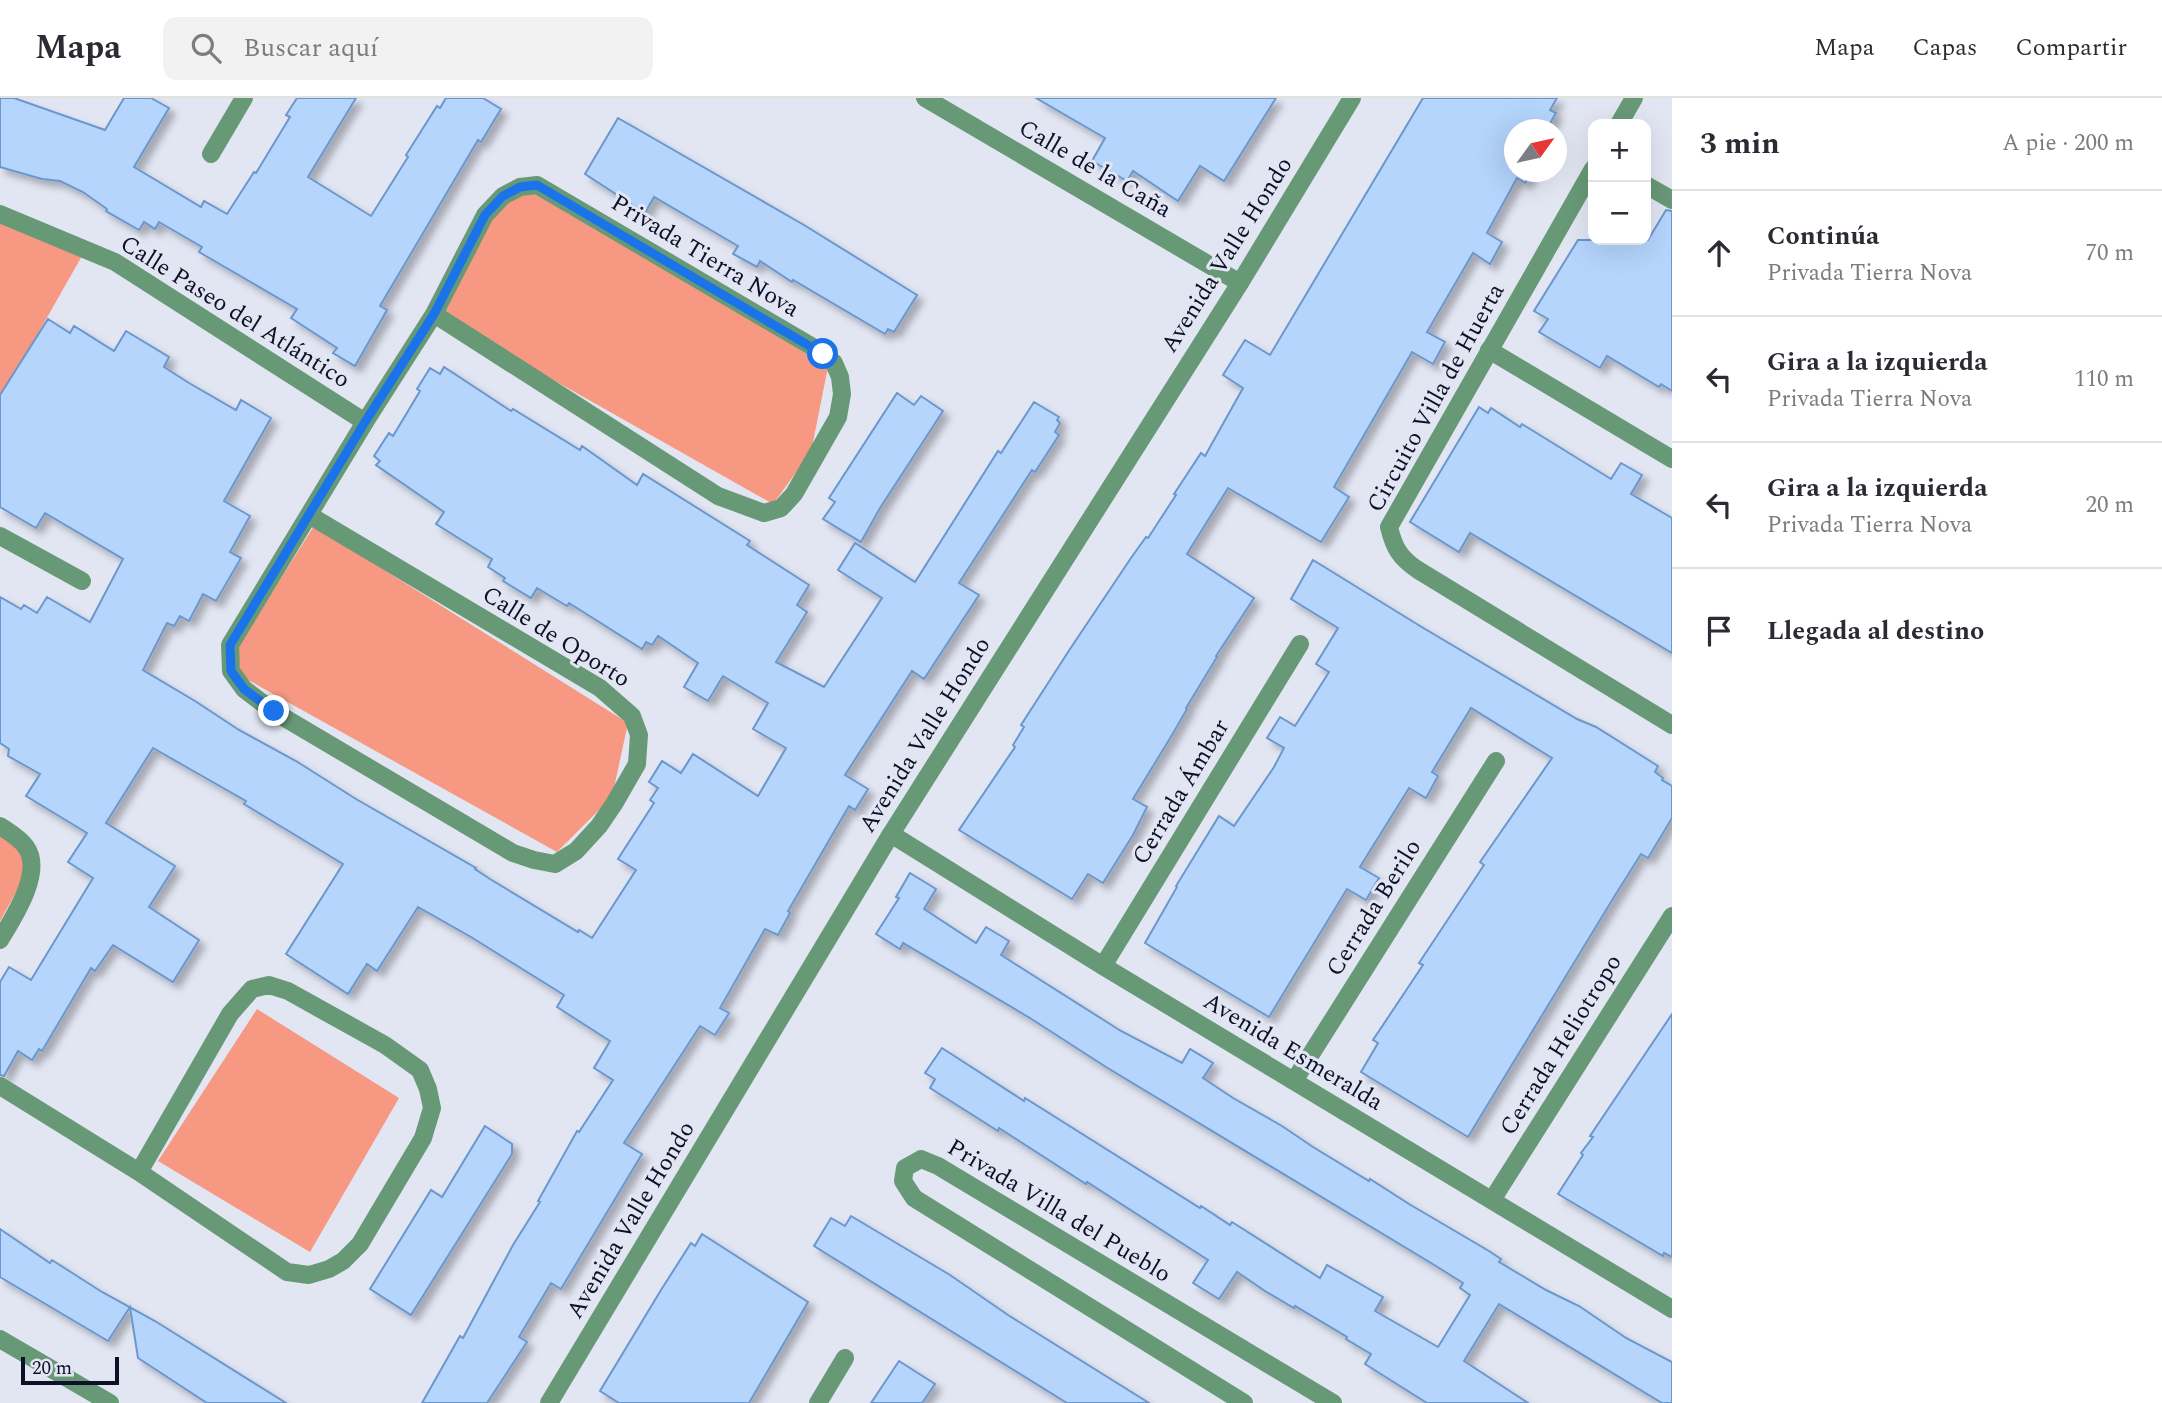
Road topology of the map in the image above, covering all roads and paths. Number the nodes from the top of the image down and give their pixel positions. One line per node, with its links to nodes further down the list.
1 (244, 98): 6 (street)
2 (925, 98): 11 (street, Calle de la Caña)
3 (1352, 98): 11 (street, Avenida Valle Hondo)
4 (1634, 98): 5 (street)
5 (1622, 119)
6 (211, 154)
7 (1588, 178): 13 (street, Circuito Villa de Huerta)
8 (1651, 188): 9 (street)
9 (1672, 200)
10 (0, 214): 14 (street, Calle Paseo del Atlántico)
11 (1240, 284): 24 (street, Avenida Valle Hondo)
12 (434, 314): 12 (street, Privada Tierra Nova); 14 (street, Privada Tierra Nova)
13 (1489, 350): 15 (street); 21 (street, Circuito Villa de Huerta)
14 (365, 422): 16 (street, Privada Tierra Nova)
15 (1672, 459)
16 (309, 515): 20 (street, Privada Tierra Nova); 20 (street, Calle de Oporto)
17 (0, 536): 18 (street)
18 (82, 581)
19 (1300, 644): 27 (street, Cerrada Ámbar)
20 (274, 711)
21 (1672, 725)
22 (1496, 761): 28 (street, Cerrada Berilo)
23 (0, 826): 26 (street)
24 (891, 834): 27 (street, Avenida Esmeralda); 37 (street, Avenida Valle Hondo)
25 (1672, 916): 31 (street, Cerrada Heliotropo)
26 (0, 940)
27 (1103, 966): 28 (street, Avenida Esmeralda)
28 (1294, 1081): 31 (street, Avenida Esmeralda)
29 (0, 1086): 30 (street)
30 (139, 1172): 30 (street)
31 (1492, 1200): 32 (street, Avenida Esmeralda)
32 (1672, 1309)
33 (1, 1341): 36 (street)
34 (845, 1358): 38 (street)
35 (1312, 1397): 39 (street, Privada Villa del Pueblo); 40 (street, Privada Villa del Pueblo)
36 (110, 1403)
37 (549, 1403)
38 (818, 1403)
39 (1244, 1403)
40 (1333, 1403)

